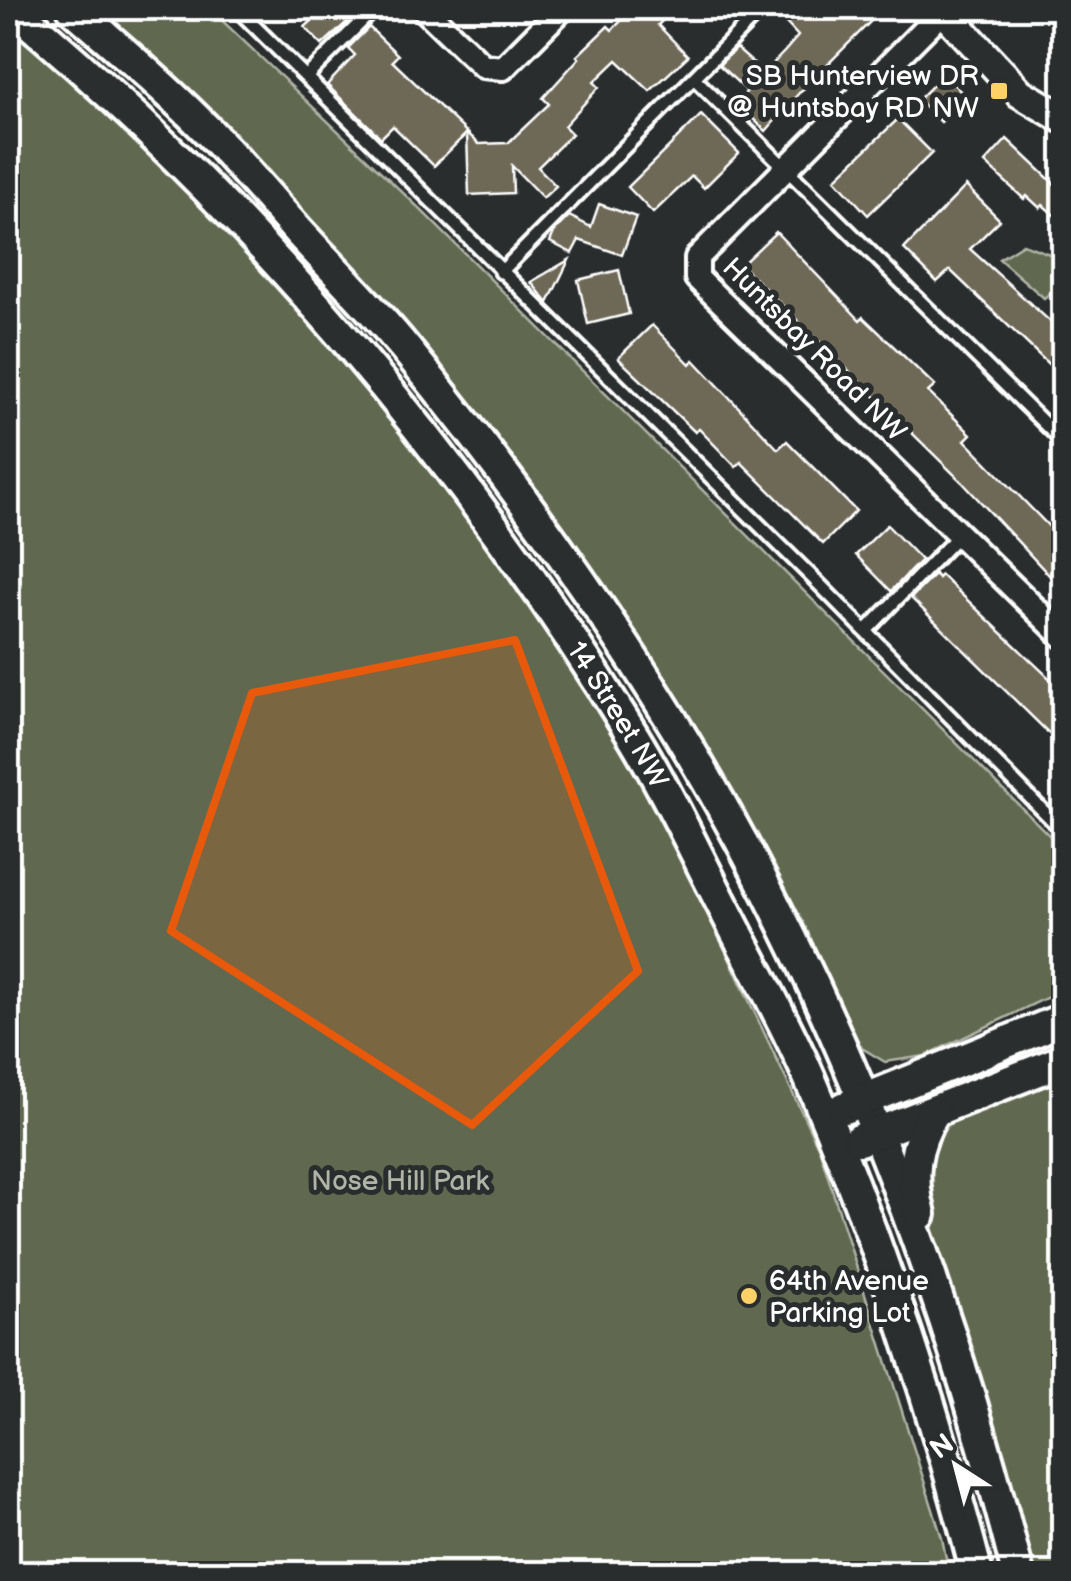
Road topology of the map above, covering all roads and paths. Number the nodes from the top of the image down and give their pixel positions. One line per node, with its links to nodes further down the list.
1 (12, 8): 25 (main road, 14 Street NW)
2 (73, 8): 20 (main road, 14 Street NW)
3 (236, 8): 9 (lane)
4 (375, 8): 9 (lane)
5 (423, 8): 6 (street)
6 (563, 8)
7 (763, 8): 10 (lane)
8 (942, 9): 11 (street); 12 (street, Huntsbay Road NW)
9 (307, 76): 13 (lane)
10 (694, 78): 12 (lane); 13 (lane)
11 (1064, 119)
12 (784, 168): 14 (lane); 15 (street, Huntsbay Road NW)
13 (502, 272): 16 (lane)
14 (1064, 443)
15 (959, 535): 16 (lane); 17 (street, Huntsbay Road NW)
16 (866, 631): 18 (lane)
17 (1064, 638)
18 (1064, 832)
19 (1064, 1018): 21 (main road)
20 (840, 1046): 21 (main road); 23 (main road, 14 Street NW)
21 (970, 1056): 23 (main road)
22 (1064, 1060): 24 (main road)
23 (863, 1100): 25 (main road); 26 (main road, 14 Street NW)
24 (934, 1112): 26 (main road); 28 (main road)
25 (825, 1116): 27 (main road, 14 Street NW)
26 (877, 1133): 27 (main road); 28 (main road, 14 Street NW)
27 (838, 1149): 29 (main road, 14 Street NW)
28 (944, 1321): 30 (main road, 14 Street NW)
29 (976, 1574)
30 (1018, 1574)

